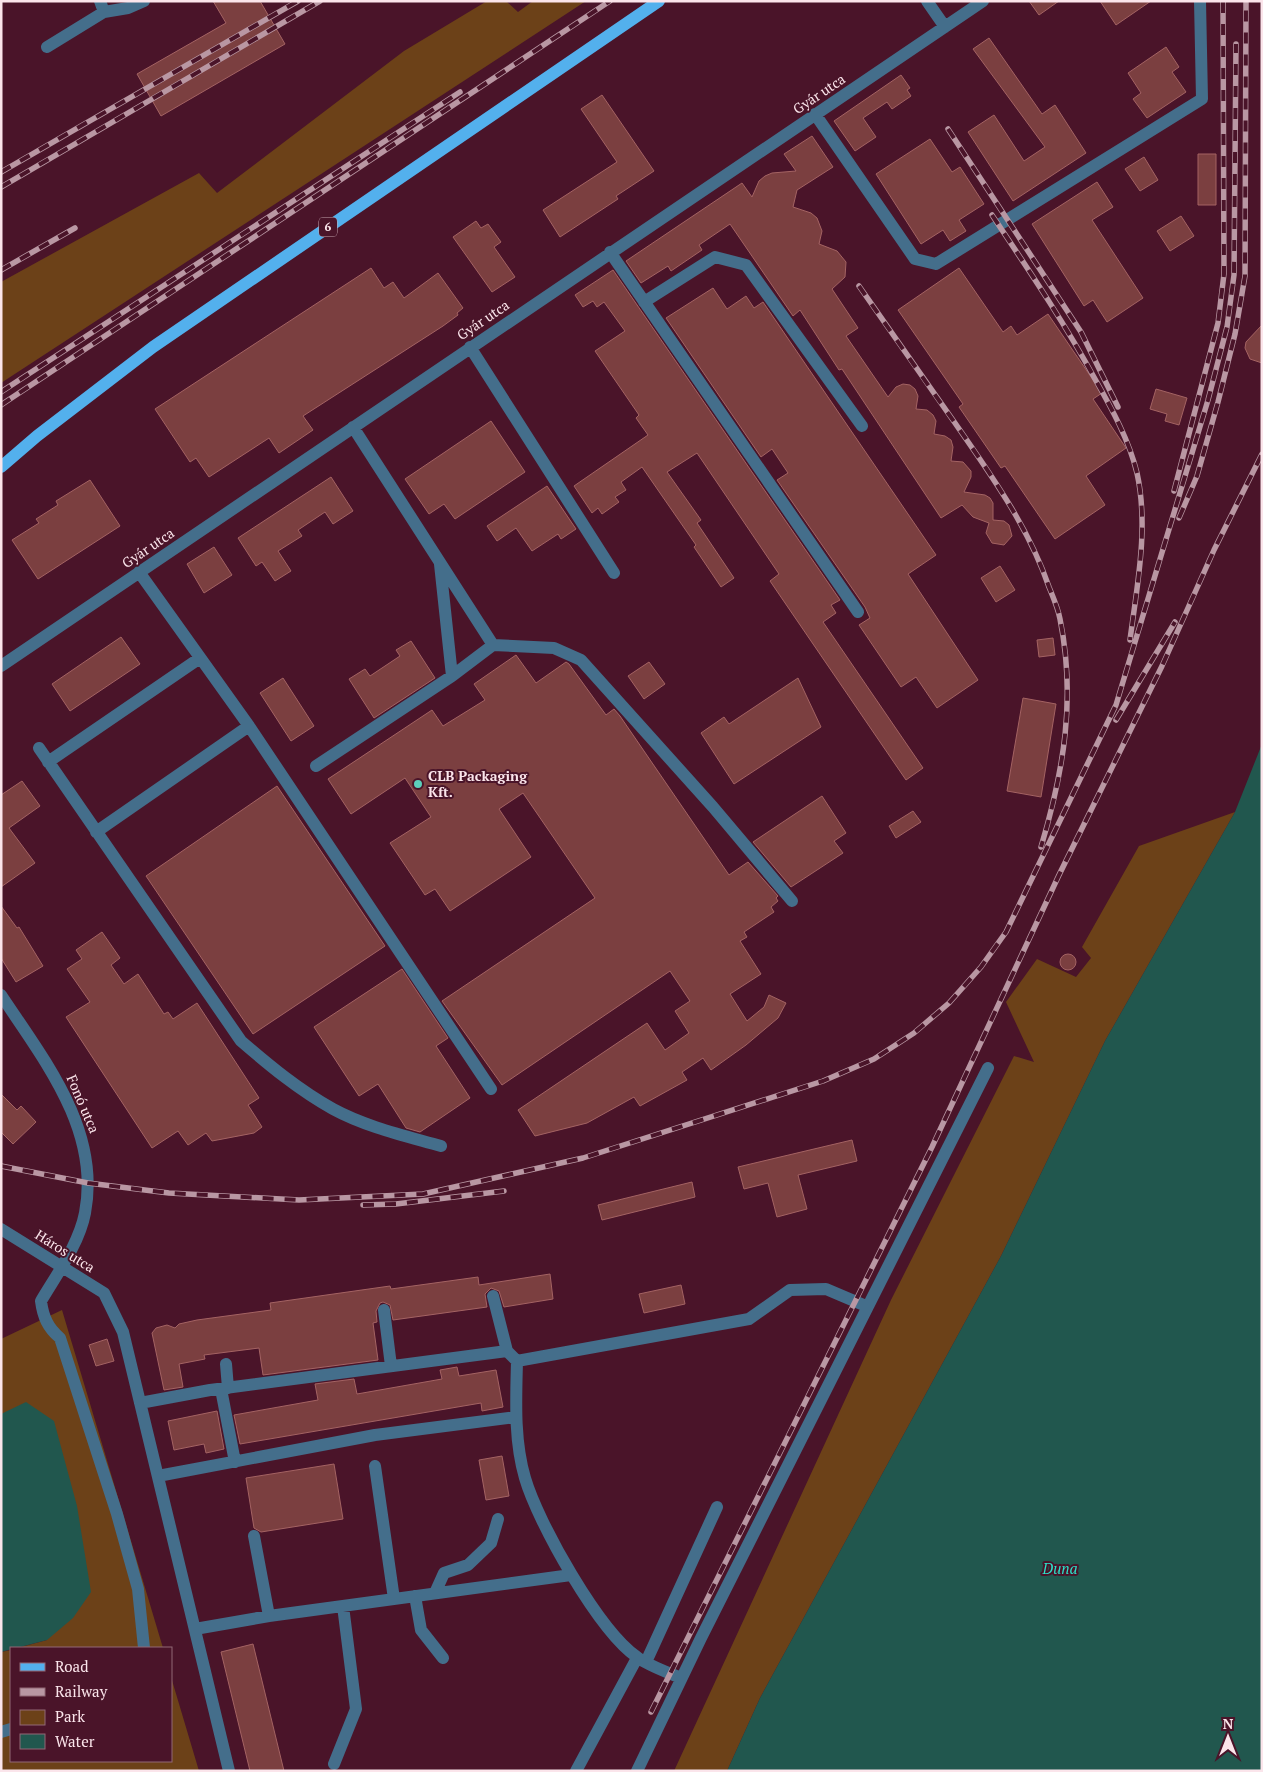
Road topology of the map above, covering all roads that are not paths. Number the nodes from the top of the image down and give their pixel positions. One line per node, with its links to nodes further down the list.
1 (144, 1): 6 (street)
2 (659, 1): 15 (main road, 6)
3 (927, 1): 7 (street)
4 (983, 1): 7 (street, Gyár utca)
5 (1200, 1): 9 (street)
6 (102, 7): 8 (street)
7 (945, 27): 9 (street, Gyár utca)
8 (47, 47)
9 (815, 114): 10 (street, Gyár utca)
10 (610, 252): 11 (street); 12 (street, Gyár utca)
11 (644, 302): 13 (street); 19 (street)
12 (470, 347): 14 (street, Gyár utca); 18 (street)
13 (862, 426)
14 (353, 427): 16 (street); 17 (street, Gyár utca)
15 (1, 467)
16 (440, 561): 20 (street); 23 (street)
17 (139, 572): 21 (street); 22 (street, Gyár utca)
18 (614, 573)
19 (858, 612)
20 (493, 645): 23 (street); 29 (street)
21 (200, 658): 24 (street); 26 (street)
22 (1, 666)
23 (452, 676): 27 (street)
24 (249, 726): 28 (street); 32 (street)
25 (38, 748): 26 (street)
26 (48, 762): 28 (street)
27 (316, 766)
28 (96, 832): 33 (street)
29 (792, 901)
30 (1, 995): 35 (street, Fonó utca)
31 (988, 1068): 37 (street)
32 (491, 1089)
33 (441, 1146)
34 (1, 1229): 35 (street, Háros utca)
35 (61, 1265): 44 (street, Háros utca); 59 (street, Fonó utca)
36 (493, 1296): 39 (street)
37 (866, 1306): 40 (street); 62 (street)
38 (384, 1310): 42 (street)
39 (507, 1351): 40 (street); 42 (street)
40 (517, 1361): 45 (street)
41 (226, 1364): 43 (street)
42 (391, 1366): 43 (street)
43 (225, 1388): 44 (street); 46 (street)
44 (140, 1404): 48 (street)
45 (516, 1417): 46 (street); 52 (street)
46 (235, 1462): 48 (street)
47 (375, 1466): 55 (street)
48 (158, 1476): 58 (street)
49 (716, 1507): 61 (street)
50 (498, 1519): 53 (street)
51 (254, 1536): 57 (street)
52 (572, 1575): 53 (street); 61 (street)
53 (435, 1593): 54 (street)
54 (415, 1596): 55 (street); 60 (street)
55 (394, 1599): 56 (street)
56 (343, 1606): 57 (street); 64 (street)
57 (269, 1616): 58 (street)
58 (195, 1629): 65 (street)
59 (144, 1647)
60 (443, 1658)
61 (642, 1660): 62 (street); 63 (street)
62 (681, 1678): 68 (street)
63 (584, 1756): 66 (street); 67 (street)
64 (334, 1764)
65 (230, 1771)
66 (576, 1771)
67 (585, 1771)
68 (637, 1771)

